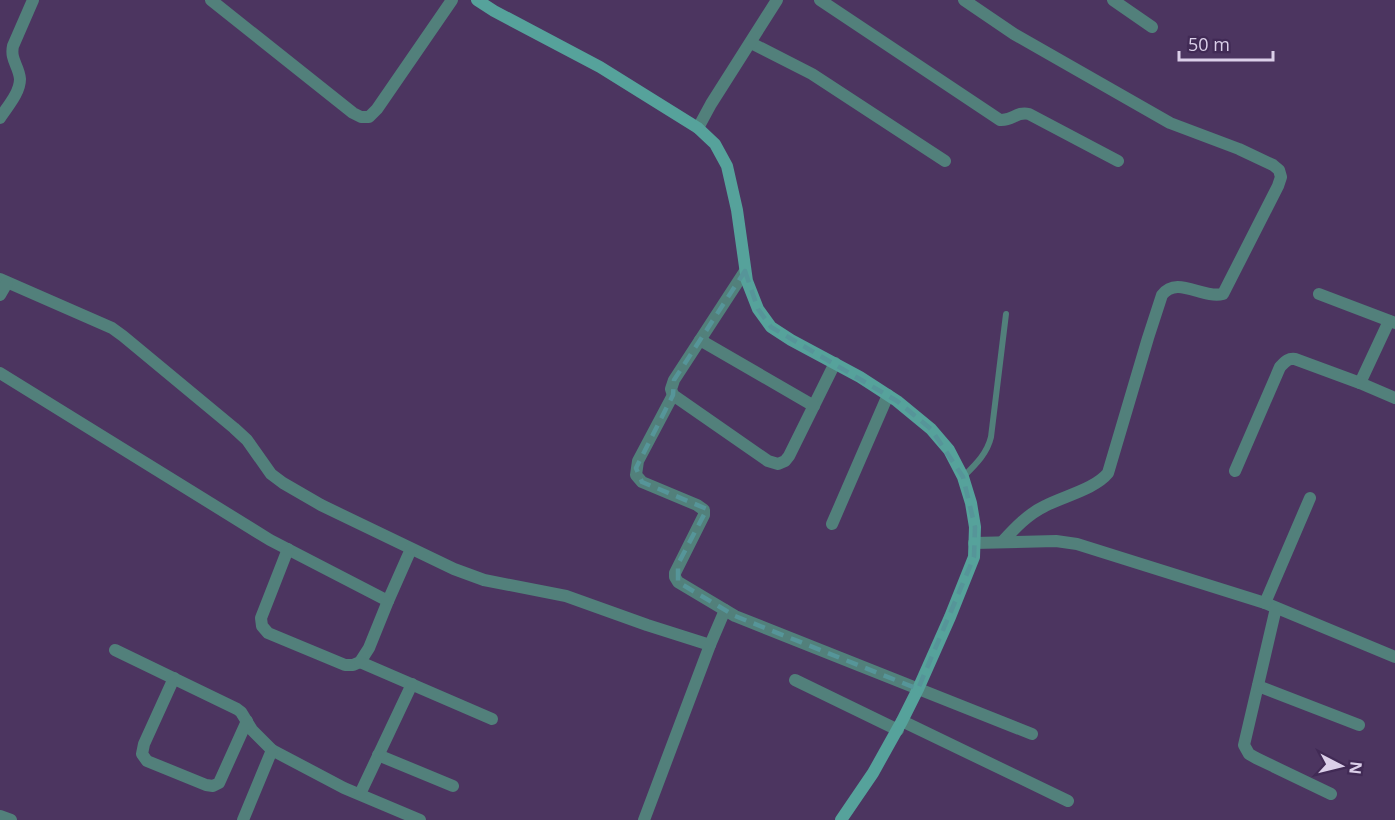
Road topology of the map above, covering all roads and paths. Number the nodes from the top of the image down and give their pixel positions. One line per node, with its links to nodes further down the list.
1 (33, 0): 12 (street)
2 (211, 0): 3 (street)
3 (452, 0)
4 (477, 0): 14 (street)
5 (777, 0): 10 (street)
6 (820, 0): 16 (street)
7 (964, 0): 35 (street)
8 (1113, 0): 9 (street)
9 (1152, 27)
10 (751, 43): 14 (street); 15 (street)
11 (0, 58): 12 (street)
12 (16, 66): 13 (street)
13 (0, 118)
14 (698, 128): 17 (street)
15 (945, 161)
16 (1118, 161)
17 (746, 271): 23 (street); 24 (street)
18 (3, 281): 20 (street); 38 (street)
19 (1319, 294): 22 (street)
20 (0, 295)
21 (1006, 314): 32 (lane)
22 (1392, 322): 26 (street)
23 (700, 340): 27 (street); 30 (street)
24 (835, 363): 28 (street); 30 (street)
25 (0, 373): 37 (street)
26 (1360, 383): 29 (street); 31 (street)
27 (673, 395): 30 (street); 41 (street)
28 (888, 395): 32 (street); 34 (street)
29 (1395, 398)
30 (814, 406)
31 (1235, 471)
32 (963, 477): 36 (street)
33 (1310, 498): 40 (street)
34 (832, 524)
35 (1006, 538): 36 (street); 40 (street)
36 (974, 543): 50 (street)
37 (288, 549): 39 (street); 45 (street)
38 (411, 549): 39 (street); 42 (street)
39 (388, 601): 45 (street)
40 (1271, 606): 44 (street); 49 (street)
41 (725, 610): 42 (street); 50 (street)
42 (710, 645): 66 (street)
43 (115, 650): 46 (street)
44 (1395, 657)
45 (360, 662): 48 (street)
46 (174, 678): 52 (street); 52 (street)
47 (795, 681): 54 (street)
48 (412, 684): 51 (street); 57 (street)
49 (1258, 686): 53 (street); 60 (street)
50 (918, 689): 54 (street); 55 (street)
51 (492, 719)
52 (247, 721): 56 (street)
53 (1359, 725)
54 (900, 726): 61 (street); 67 (street)
55 (1032, 734)
56 (272, 750): 59 (street); 64 (street)
57 (378, 755): 58 (street); 59 (street)
58 (453, 786)
59 (360, 794): 65 (street)
60 (1331, 794)
61 (1068, 801)
62 (0, 816): 63 (street)
63 (11, 820)
64 (243, 820)
65 (420, 820)
66 (644, 820)
67 (841, 820)

